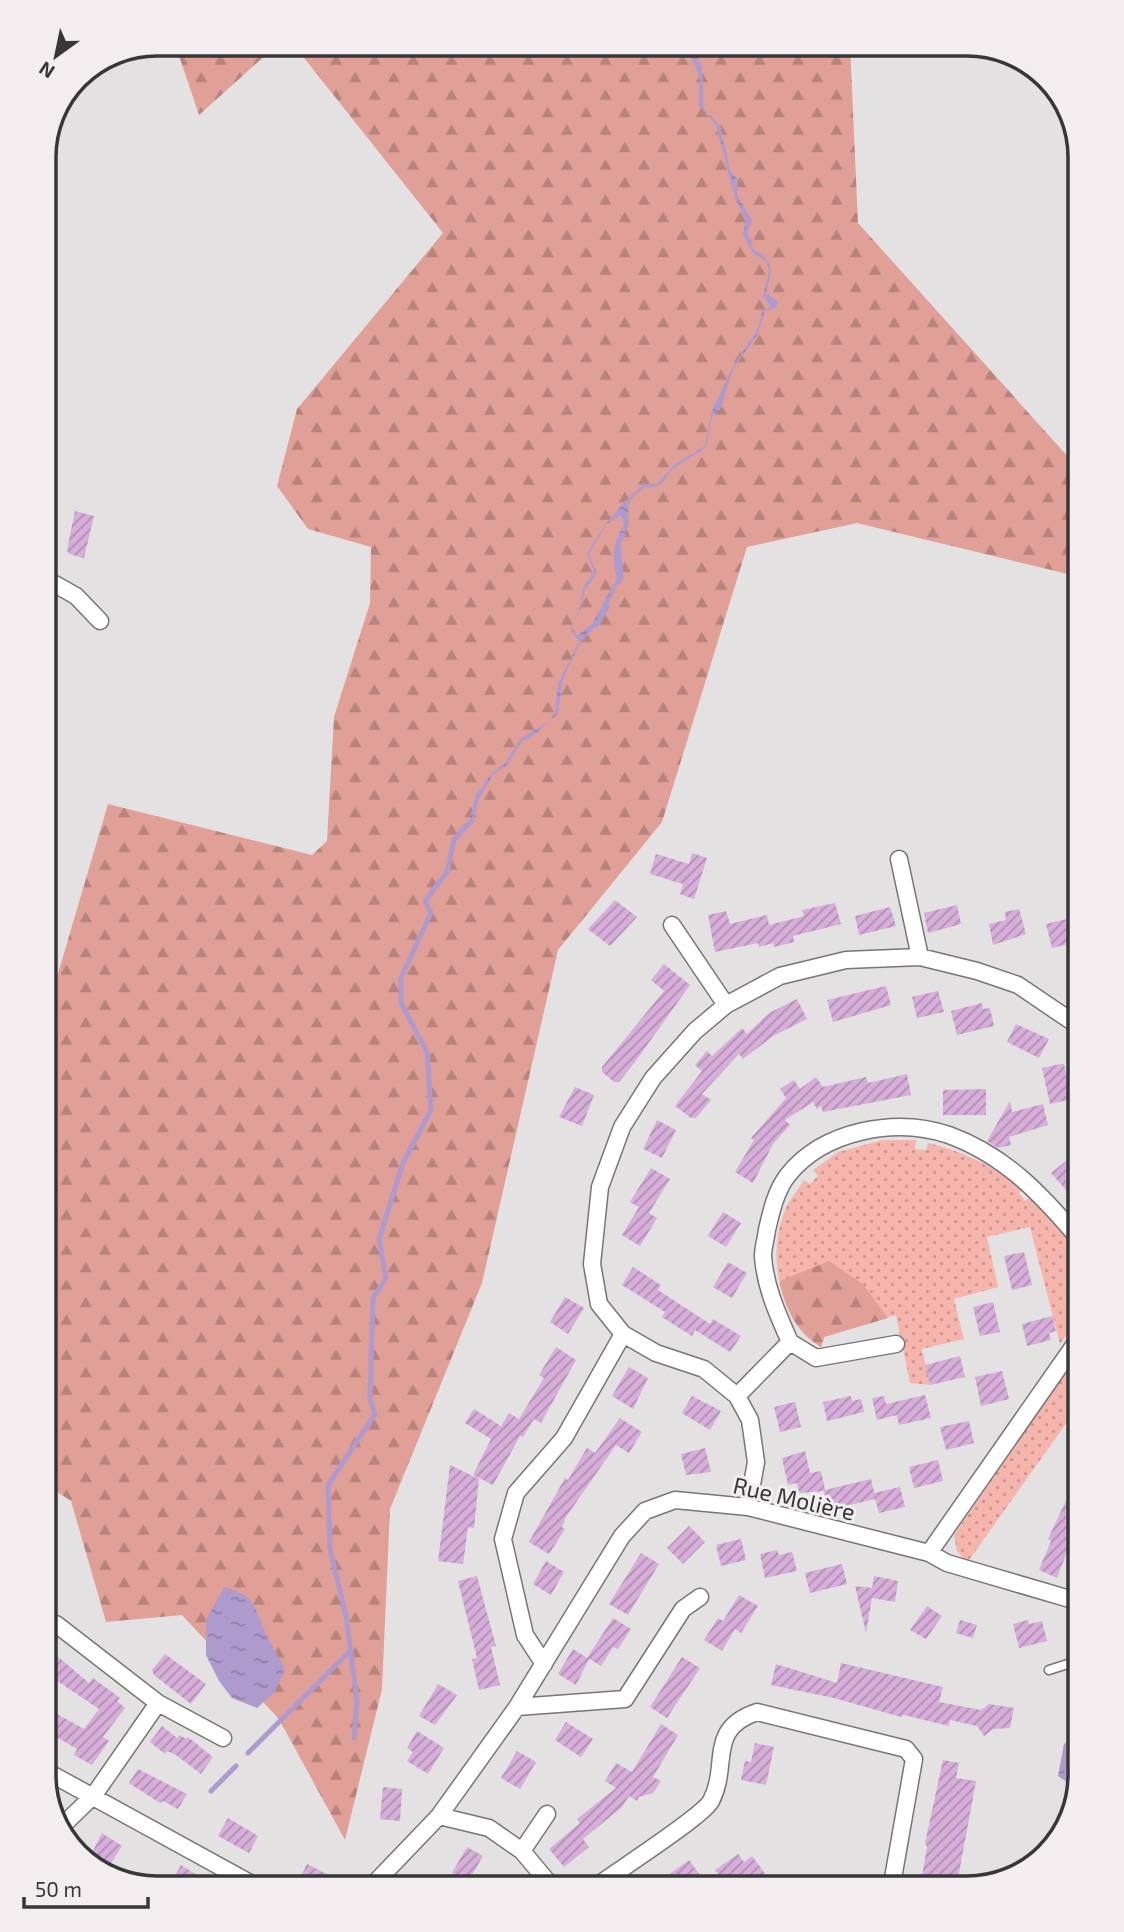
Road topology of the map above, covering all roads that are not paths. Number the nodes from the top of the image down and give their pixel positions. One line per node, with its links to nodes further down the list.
1 (56, 585): 2 (street)
2 (100, 621)
3 (899, 859): 5 (street)
4 (672, 925): 6 (street)
5 (920, 957): 6 (street); 7 (street)
6 (726, 1005): 9 (street)
7 (1068, 1019)
8 (1068, 1226): 10 (street)
9 (623, 1334): 13 (street); 19 (street)
10 (790, 1342): 11 (street); 13 (street)
11 (896, 1344)
12 (1068, 1354): 15 (street)
13 (737, 1396): 14 (street)
14 (748, 1507): 15 (street, Rue Molière); 19 (street, Rue Molière)
15 (929, 1553): 16 (street, Rue Molière)
16 (1068, 1596)
17 (700, 1597): 23 (street)
18 (56, 1625): 22 (street)
19 (544, 1664): 23 (street, Rue Molière)
20 (1068, 1664): 21 (lane)
21 (1049, 1670)
22 (158, 1703): 24 (street); 26 (street)
23 (517, 1707): 28 (street, Rue Molière)
24 (223, 1738)
25 (56, 1776): 26 (street)
26 (94, 1796): 29 (street); 31 (street)
27 (547, 1814): 30 (street)
28 (439, 1816): 30 (street); 32 (street, Rue Molière)
29 (67, 1822)
30 (522, 1851): 33 (street)
31 (237, 1876)
32 (382, 1876)
33 (543, 1876)
34 (611, 1876): 35 (street)
35 (893, 1876)

